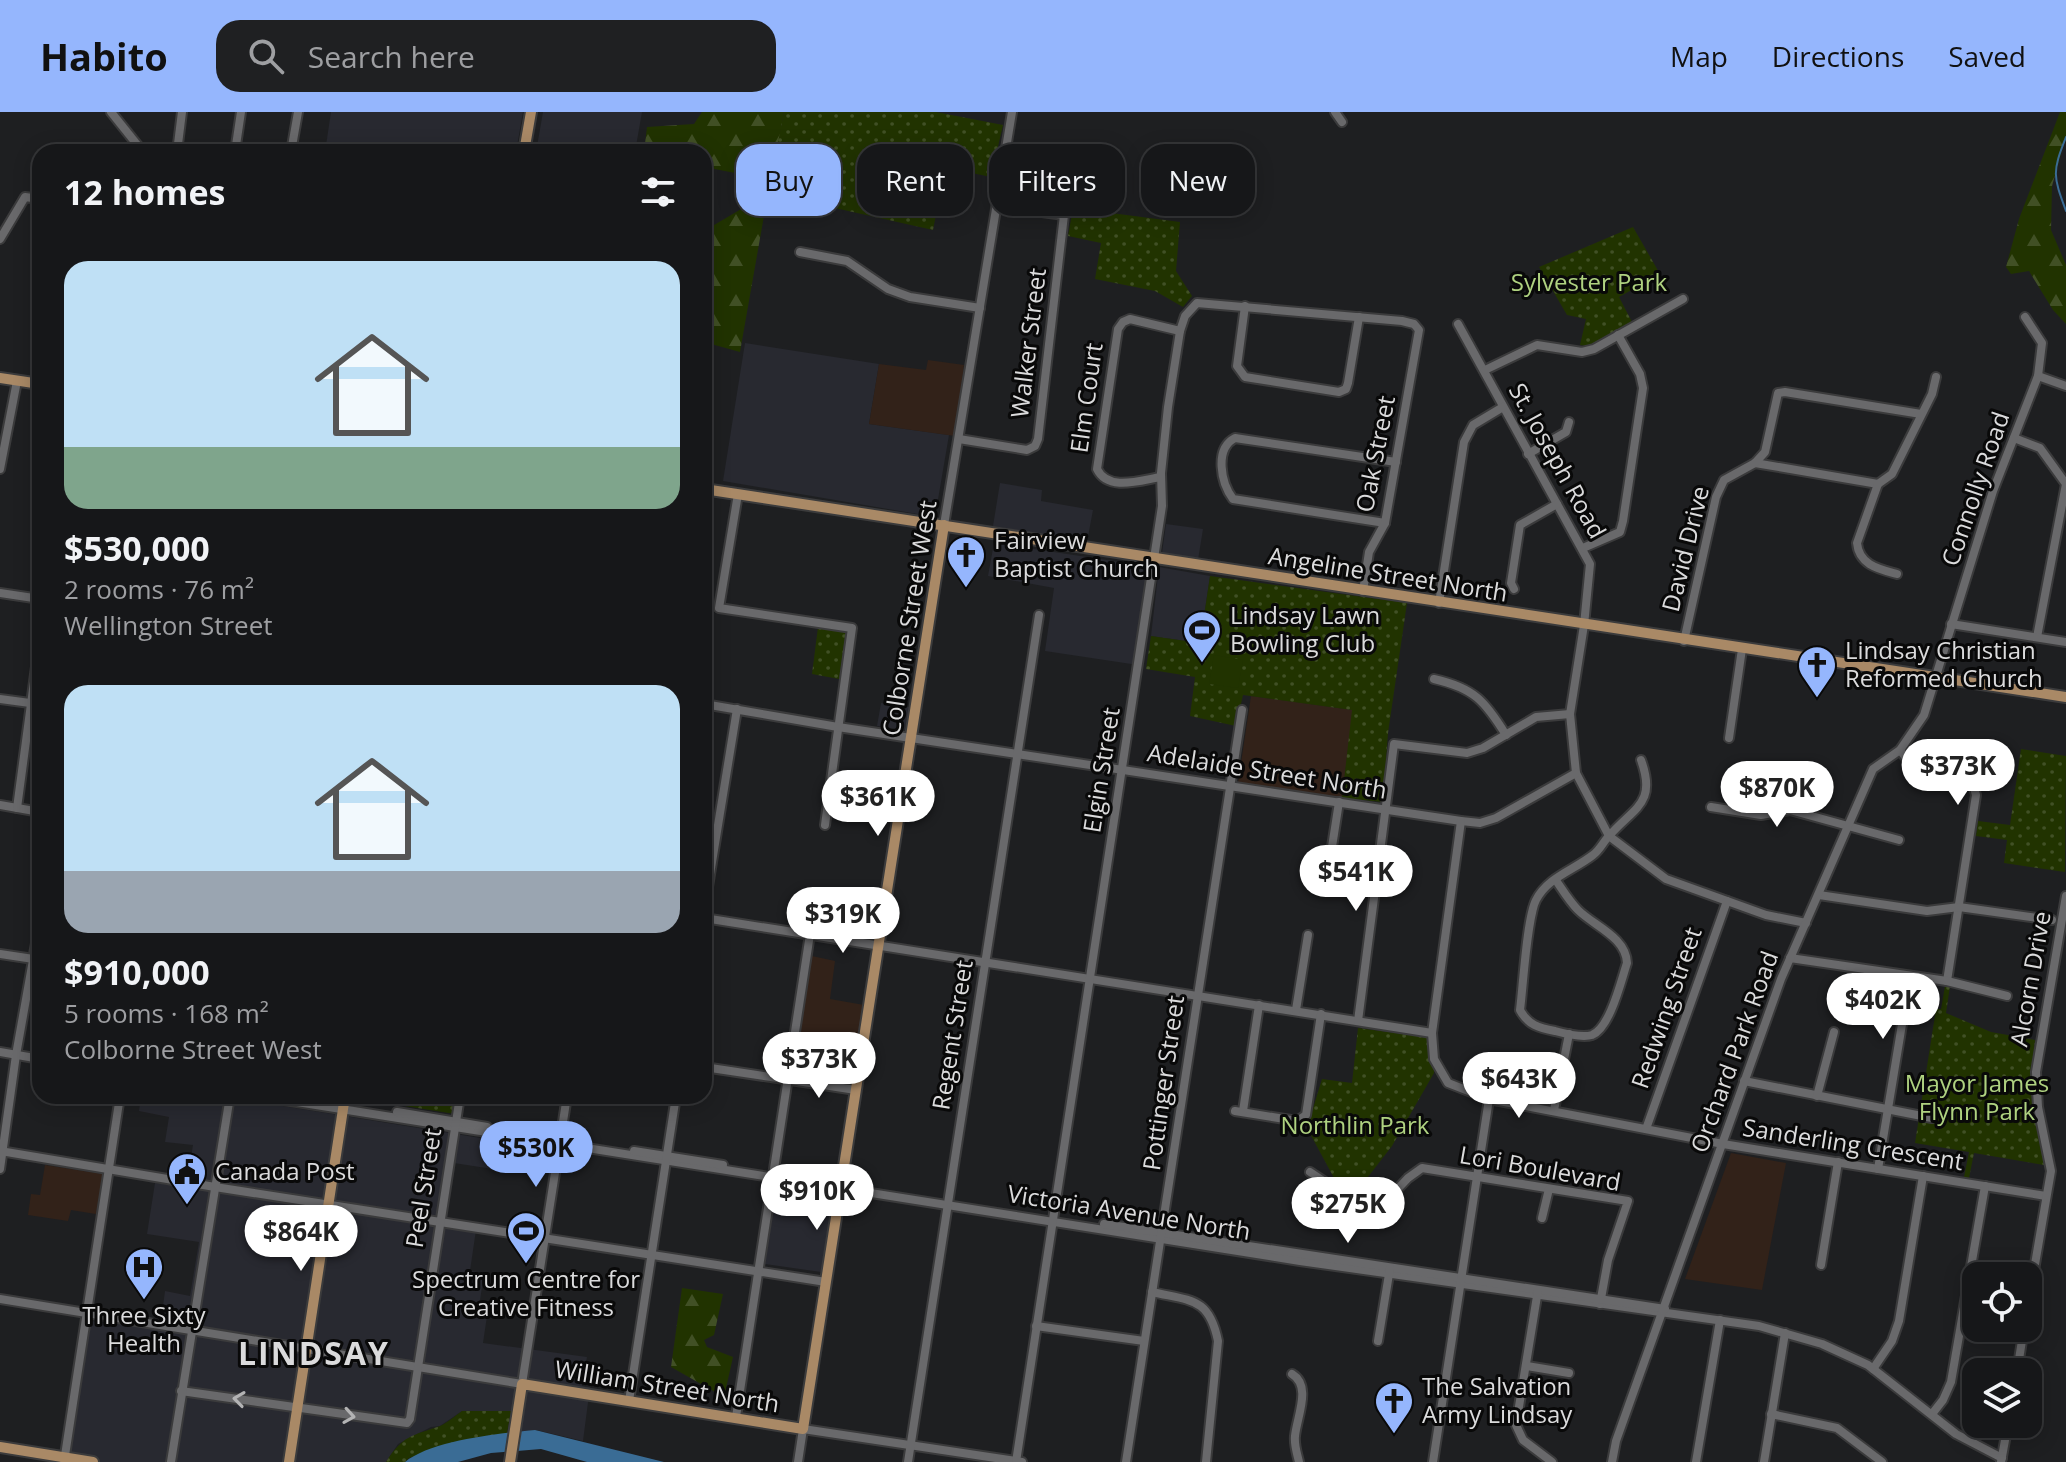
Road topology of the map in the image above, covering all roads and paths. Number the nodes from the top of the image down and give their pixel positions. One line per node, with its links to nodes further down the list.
1 (112, 112): 9 (street)
2 (182, 112): 10 (street)
3 (241, 112): 11 (street)
4 (298, 112): 12 (street)
5 (531, 112): 13 (main road)
6 (1012, 112): 14 (street, Colborne Street West)
7 (1335, 112): 8 (street)
8 (1342, 122)
9 (137, 144)
10 (178, 144)
11 (236, 144)
12 (292, 144)
13 (525, 144)
14 (1007, 144)
15 (32, 198): 18 (street)
16 (995, 216): 22 (street, Colborne Street West)
17 (1064, 216): 39 (street, Walker Street)
18 (0, 239)
19 (800, 252): 22 (street)
20 (1683, 299): 27 (street)
21 (1245, 306): 23 (street); 23 (street); 26 (street)
22 (980, 308): 39 (street, Colborne Street West)
23 (1359, 317): 41 (street, Oak Street)
24 (2025, 317): 29 (street, Connolly Road)
25 (1458, 324): 28 (street, St. Joseph Road)
26 (1180, 331): 44 (street, Elgin Street); 44 (street, Elm Court)
27 (1618, 335): 28 (street); 51 (street)
28 (1485, 370): 35 (street, St. Joseph Road)
29 (2038, 376): 34 (street); 38 (street, Connolly Road)
30 (1936, 377): 36 (street)
31 (0, 378): 32 (main road)
32 (17, 381): 33 (main road); 43 (street)
33 (32, 383)
34 (2066, 386)
35 (1503, 407): 40 (street, St. Joseph Road); 58 (street)
36 (1921, 414): 42 (street); 45 (street)
37 (1569, 422): 40 (street)
38 (2014, 438): 60 (street, Connolly Road); 62 (street)
39 (959, 439): 50 (street, Colborne Street West)
40 (1528, 454): 48 (street, St. Joseph Road)
41 (1396, 462): 49 (street, Oak Street); 49 (street)
42 (1755, 463): 45 (street); 63 (street, David Drive)
43 (0, 469)
44 (1161, 477): 52 (street, Elgin Street)
45 (1878, 484): 53 (street)
46 (712, 490): 47 (main road, Angeline Street North)
47 (738, 494): 50 (main road, Angeline Street North); 76 (street)
48 (1557, 504): 51 (street, St. Joseph Road); 54 (street)
49 (1385, 523): 55 (street, Oak Street)
50 (944, 525): 52 (main road, Angeline Street North); 78 (main road, Colborne Street West)
51 (1583, 548): 61 (street, St. Joseph Road)
52 (1154, 558): 55 (main road, Angeline Street North); 83 (street, Elgin Street)
53 (1897, 574)
54 (1514, 589)
55 (1363, 591): 58 (main road, Angeline Street North)
56 (0, 593): 57 (street)
57 (32, 598)
58 (1439, 603): 61 (main road, Angeline Street North)
59 (1039, 615): 81 (street, Regent Street)
60 (1951, 624): 62 (street); 66 (street, Connolly Road)
61 (1584, 625): 63 (main road, Angeline Street North); 75 (street, St. Joseph Road)
62 (2037, 637): 64 (street)
63 (1684, 641): 65 (main road, Angeline Street North)
64 (2066, 642)
65 (1742, 649): 66 (main road, Angeline Street North); 79 (street)
66 (1934, 678): 69 (main road, Angeline Street North); 80 (street, Orchard Park Road)
67 (1434, 679): 77 (street)
68 (32, 690): 71 (street)
69 (2066, 697)
70 (0, 699): 71 (street)
71 (30, 703): 90 (street)
72 (712, 705): 73 (street, Adelaide Street North)
73 (737, 709): 76 (street, Adelaide Street North); 99 (street)
74 (1242, 710): 86 (street, Pottinger Street)
75 (1570, 714): 77 (street); 84 (street, St. Joseph Road)
76 (838, 727): 78 (street, Adelaide Street North); 95 (street)
77 (1506, 735): 91 (street)
78 (911, 738): 81 (street, Adelaide Street North); 111 (main road, Colborne Street West)
79 (1729, 738)
80 (1900, 750): 96 (street, Orchard Park Road); 105 (street)
81 (1018, 753): 83 (street, Adelaide Street North); 115 (street, Regent Street)
82 (1641, 760): 97 (street)
83 (1122, 770): 86 (street, Adelaide Street North); 117 (street, Elgin Street)
84 (1576, 773): 94 (street, Adelaide Street North); 97 (street)
85 (1779, 780): 93 (street)
86 (1230, 787): 87 (street, Adelaide Street North); 120 (street, Pottinger Street)
87 (1339, 802): 91 (street, Adelaide Street North); 100 (street)
88 (0, 805): 90 (street)
89 (1711, 807): 93 (street)
90 (17, 808): 92 (street)
91 (1386, 810): 94 (street, Adelaide Street North); 125 (street)
92 (32, 811)
93 (1778, 812): 96 (street)
94 (1461, 821): 127 (street, Sanderling Crescent)
95 (825, 825)
96 (1850, 826): 98 (street); 102 (street, Orchard Park Road)
97 (1609, 836): 101 (street); 104 (street)
98 (1899, 840)
99 (712, 862)
100 (1329, 866)
101 (1555, 879): 128 (street); 128 (street)
102 (1819, 895): 105 (street); 108 (street, Orchard Park Road)
103 (2066, 896): 166 (street, Alcorn Drive)
104 (1727, 901): 108 (street); 149 (street, Redwing Street)
105 (1959, 907): 107 (street); 118 (street)
106 (712, 919): 109 (street)
107 (2052, 920)
108 (1806, 923): 113 (street, Orchard Park Road)
109 (810, 934): 111 (street); 133 (street)
110 (1308, 935): 123 (street)
111 (879, 944): 115 (street); 135 (main road, Colborne Street West)
112 (0, 954): 114 (street)
113 (1790, 958): 116 (street); 134 (street, Orchard Park Road)
114 (32, 959)
115 (984, 963): 117 (street); 167 (street, Regent Street)
116 (1910, 976): 118 (street); 146 (street)
117 (1090, 978): 120 (street); 169 (street, Elgin Street)
118 (1947, 981): 121 (street)
119 (32, 983): 130 (street)
120 (1197, 995): 122 (street); 172 (street, Pottinger Street)
121 (2007, 996)
122 (1259, 1005): 123 (street); 124 (street)
123 (1296, 1010): 124 (street)
124 (1321, 1014): 125 (street)
125 (1358, 1021): 127 (street)
126 (1834, 1032): 136 (street)
127 (1432, 1033): 137 (street, Sanderling Crescent)
128 (1569, 1034): 145 (street)
129 (0, 1052): 130 (street)
130 (16, 1055): 131 (street); 152 (street)
131 (32, 1058)
132 (712, 1068): 133 (street)
133 (787, 1079): 135 (street); 159 (street)
134 (1744, 1081): 136 (street); 151 (street, Orchard Park Road)
135 (856, 1090): 162 (main road, Colborne Street West)
136 (1817, 1096): 146 (street)
137 (1489, 1099): 145 (street, Sanderling Crescent); 161 (street)
138 (119, 1104): 156 (street)
139 (229, 1104): 164 (street)
140 (344, 1104): 168 (main road)
141 (349, 1104): 148 (street, Victoria Avenue North)
142 (458, 1104): 148 (street, Peel Street)
143 (566, 1104): 150 (street)
144 (675, 1104): 153 (street)
145 (1554, 1110): 149 (street, Sanderling Crescent)
146 (1888, 1111): 147 (street); 157 (street)
147 (1932, 1118)
148 (454, 1124): 150 (street, Victoria Avenue North); 171 (street, Peel Street)
149 (1646, 1129): 151 (street, Sanderling Crescent)
150 (560, 1142): 153 (street, Victoria Avenue North); 173 (street)
151 (1723, 1144): 154 (street, Sanderling Crescent); 185 (street, Orchard Park Road)
152 (1, 1151): 155 (street); 156 (street)
153 (666, 1159): 159 (street, Victoria Avenue North); 174 (street)
154 (1838, 1162): 157 (street, Sanderling Crescent); 176 (street)
155 (0, 1169)
156 (108, 1169): 164 (street); 186 (street)
157 (1878, 1169): 160 (street, Sanderling Crescent)
158 (1310, 1172): 161 (street, Lori Boulevard)
159 (772, 1176): 162 (street, Victoria Avenue North); 178 (street)
160 (1923, 1176): 163 (street, Sanderling Crescent); 196 (street)
161 (1478, 1178): 165 (street, Lori Boulevard); 180 (street)
162 (842, 1186): 167 (street, Victoria Avenue North); 179 (main road, Colborne Street West)
163 (1985, 1186): 166 (street, Sanderling Crescent); 204 (street)
164 (215, 1187): 168 (street); 189 (street)
165 (1549, 1189): 170 (street); 184 (street, Lori Boulevard)
166 (2046, 1196): 175 (street, Alcorn Drive)
167 (947, 1202): 169 (street, Victoria Avenue North); 208 (street, Regent Street)
168 (328, 1204): 171 (street); 193 (main road)
169 (1054, 1218): 172 (street, Victoria Avenue North); 188 (street, Elgin Street)
170 (1542, 1218)
171 (439, 1221): 173 (street); 195 (street, Peel Street)
172 (1161, 1236): 177 (street, Victoria Avenue North); 181 (street, Pottinger Street)
173 (545, 1239): 174 (street); 199 (street)
174 (652, 1256): 178 (street); 201 (street)
175 (2035, 1262)
176 (1821, 1265)
177 (1390, 1270): 180 (street, Victoria Avenue North); 192 (street)
178 (758, 1272): 179 (street); 205 (street)
179 (826, 1282): 206 (main road, Colborne Street West)
180 (1462, 1282): 182 (street, Victoria Avenue North); 222 (street)
181 (1152, 1292): 191 (street, Pottinger Street); 220 (street)
182 (1538, 1292): 184 (street, Victoria Avenue North); 194 (street)
183 (0, 1299): 186 (street, William Street North)
184 (1601, 1302): 185 (street, Victoria Avenue North)
185 (1663, 1311): 187 (street, Victoria Avenue North); 224 (street, Orchard Park Road)
186 (86, 1312): 189 (street, William Street North); 210 (street)
187 (1720, 1320): 190 (street, Victoria Avenue North); 225 (street)
188 (1036, 1326): 191 (street); 218 (street, Elgin Street)
189 (191, 1330): 193 (street, William Street North); 200 (street)
190 (1785, 1333): 196 (street, Victoria Avenue North); 203 (street)
191 (1144, 1341): 219 (street, Pottinger Street)
192 (1378, 1341)
193 (305, 1348): 195 (street, William Street North); 202 (main road)
194 (1527, 1366): 197 (street); 223 (street)
195 (417, 1367): 199 (street, William Street North); 202 (street, Peel Street, one-way to 195)
196 (1873, 1369): 204 (street, Victoria Avenue North)
197 (1569, 1373)
198 (1292, 1374): 221 (street)
199 (522, 1384): 201 (main road, William Street North); 211 (main road)
200 (181, 1391): 202 (street, one-way to 200); 214 (street)
201 (629, 1401): 205 (main road, William Street North)
202 (297, 1407): 215 (main road)
203 (1771, 1414): 226 (street); 227 (street)
204 (1932, 1414): 212 (street, Victoria Avenue North)
205 (736, 1417): 206 (main road, William Street North)
206 (803, 1429): 208 (street, William Street North); 216 (street, Colborne Street West)
207 (2006, 1438): 212 (street)
208 (911, 1445): 217 (street, Regent Street); 218 (street, William Street North)
209 (0, 1447): 210 (main road)
210 (64, 1460): 213 (main road)
211 (510, 1460)
212 (2002, 1460)
213 (93, 1462)
214 (171, 1462)
215 (289, 1462)
216 (798, 1462)
217 (908, 1462)
218 (1018, 1462)
219 (1126, 1462)
220 (1206, 1462)
221 (1299, 1462)
222 (1433, 1462)
223 (1552, 1462)
224 (1612, 1462)
225 (1696, 1462)
226 (1764, 1462)
227 (1882, 1462)

